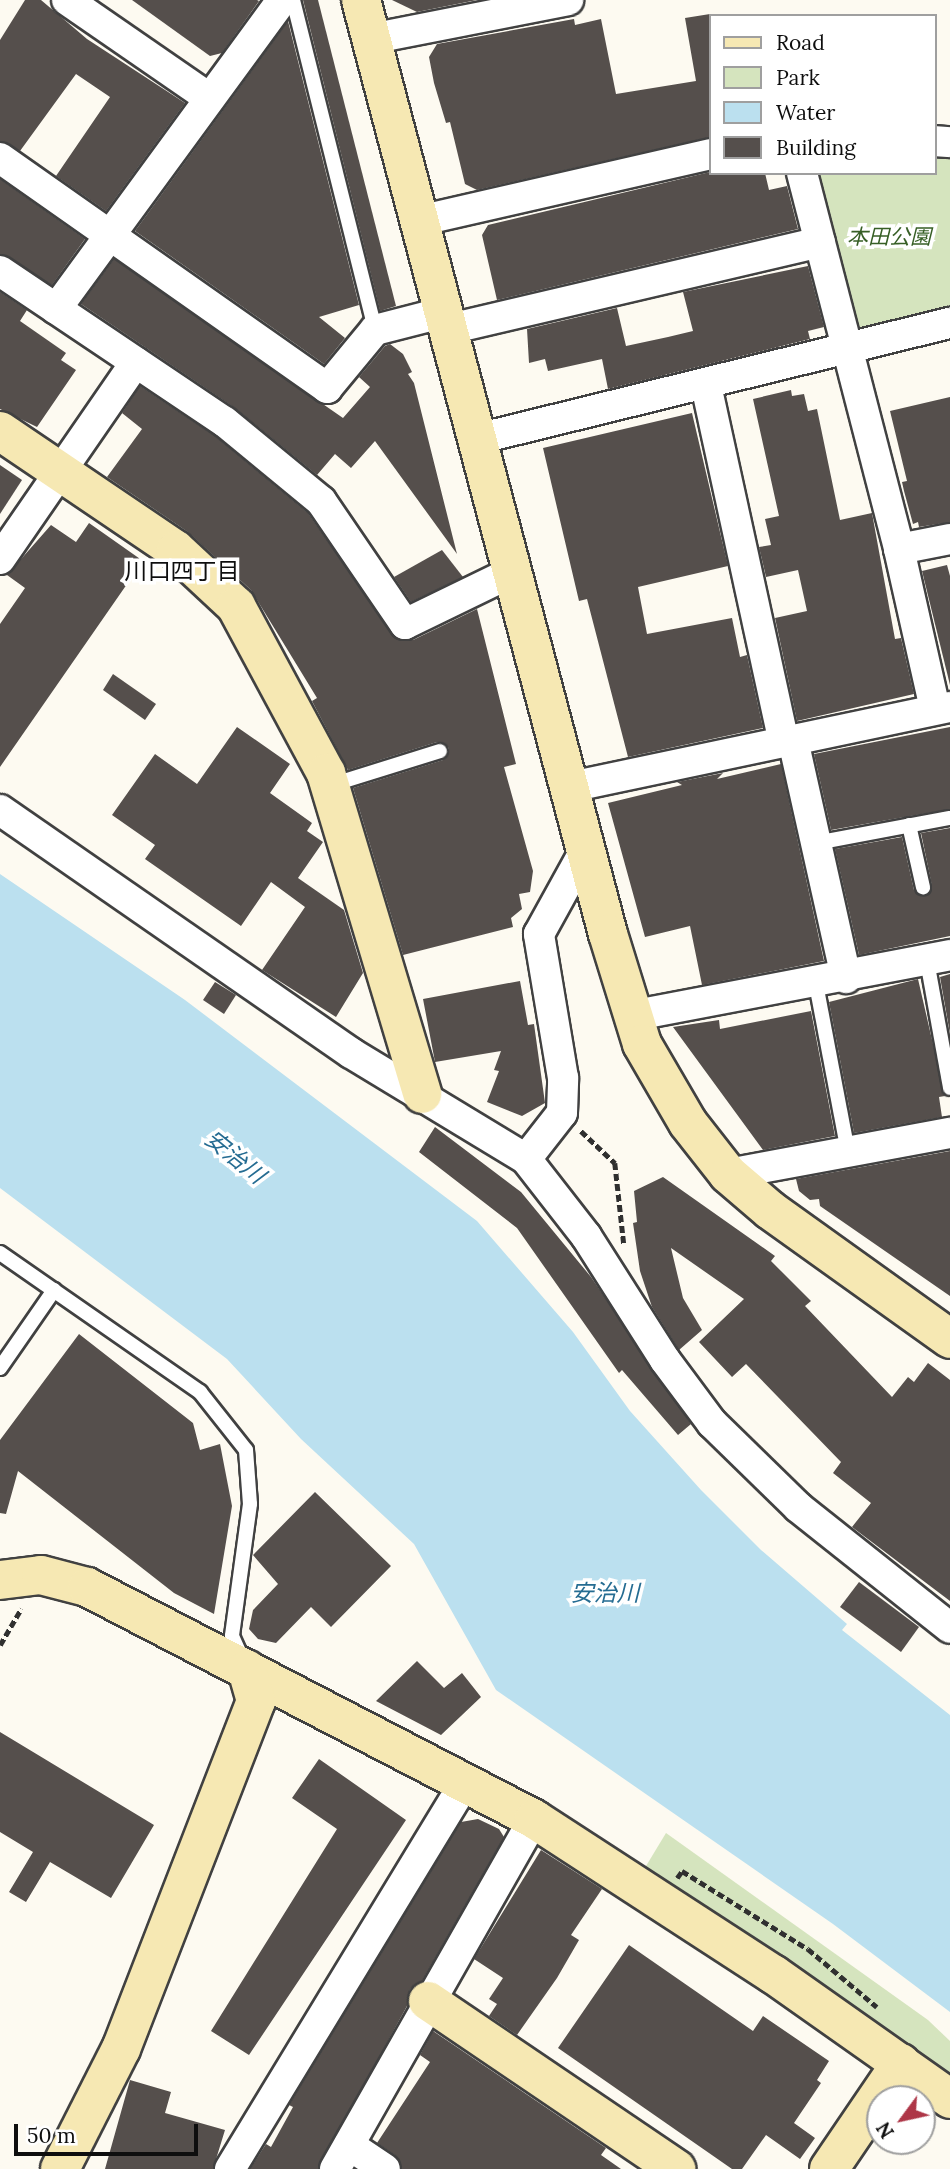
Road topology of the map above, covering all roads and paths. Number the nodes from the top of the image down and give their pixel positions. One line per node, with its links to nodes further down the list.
1 (67, 0): 7 (street)
2 (282, 0): 7 (street)
3 (293, 0): 18 (lane)
4 (361, 0): 6 (street)
5 (568, 0): 6 (street)
6 (370, 39): 11 (street)
7 (209, 98): 12 (street)
8 (708, 154): 11 (street)
9 (0, 158): 12 (street)
10 (803, 175): 13 (street)
11 (418, 221): 16 (street)
12 (110, 232): 15 (street); 18 (street)
13 (820, 242): 16 (street); 19 (street)
14 (0, 271): 15 (street)
15 (56, 309): 20 (street)
16 (443, 322): 18 (street); 23 (street)
17 (950, 323): 19 (street)
18 (375, 330)
19 (847, 351): 21 (street); 26 (street)
20 (136, 362): 24 (street); 28 (street)
21 (706, 385): 23 (street); 30 (street)
22 (0, 431): 24 (street)
23 (477, 439): 28 (street)
24 (61, 472): 27 (street); 32 (street)
25 (950, 539): 26 (street)
26 (899, 549): 29 (street)
27 (0, 559)
28 (512, 572): 33 (street)
29 (943, 708): 30 (street)
30 (789, 741): 33 (street); 37 (street)
31 (440, 751): 32 (lane)
32 (330, 785): 45 (street)
33 (570, 788): 38 (street)
34 (0, 810): 45 (street)
35 (950, 818): 36 (lane)
36 (909, 825): 37 (lane); 39 (lane)
37 (816, 843): 41 (street)
38 (586, 849): 43 (street); 46 (street)
39 (923, 887)
40 (938, 958): 41 (street); 44 (lane)
41 (846, 978): 42 (street)
42 (817, 984): 43 (street); 48 (lane)
43 (631, 1016): 50 (street)
44 (950, 1088)
45 (422, 1094): 49 (street)
46 (562, 1112): 49 (street); 51 (path)
47 (950, 1133): 48 (street)
48 (848, 1151): 50 (street)
49 (526, 1159): 57 (street)
50 (728, 1174): 54 (street)
51 (625, 1253)
52 (2, 1260): 53 (lane)
53 (54, 1290): 55 (lane); 59 (lane)
54 (950, 1339)
55 (0, 1368)
56 (13, 1590): 58 (path); 59 (street)
57 (950, 1629)
58 (0, 1644)
59 (247, 1669): 60 (street); 68 (street)
60 (465, 1782): 61 (street); 69 (street)
61 (534, 1819): 62 (street); 63 (street)
62 (663, 1901): 64 (path); 65 (street)
63 (428, 2001): 67 (street); 71 (street)
64 (880, 2010)
65 (901, 2063): 66 (street); 72 (street)
66 (950, 2098)
67 (342, 2157): 70 (street)
68 (60, 2169)
69 (230, 2169)
70 (385, 2169)
71 (676, 2169)
72 (829, 2169)

